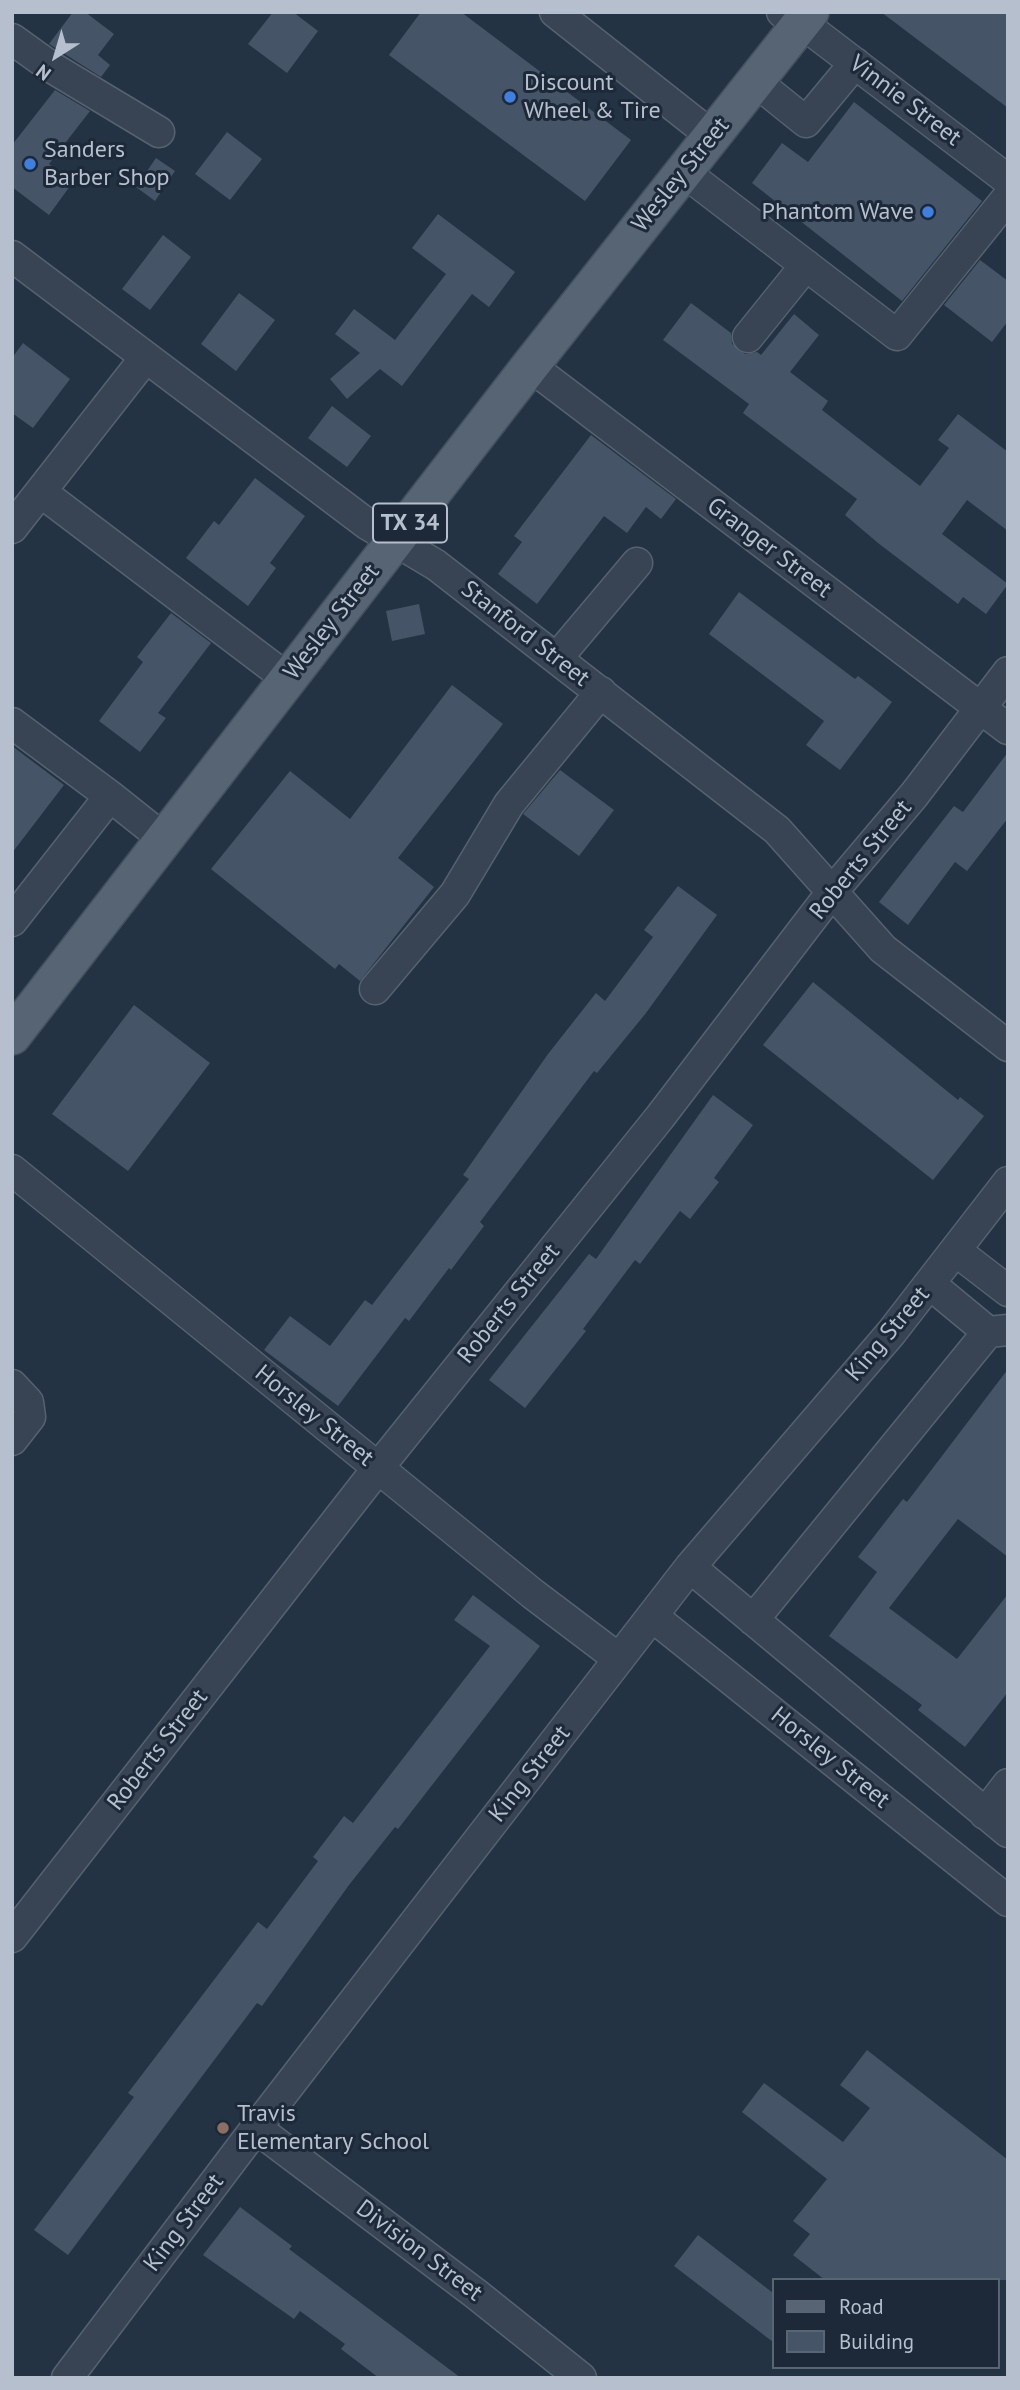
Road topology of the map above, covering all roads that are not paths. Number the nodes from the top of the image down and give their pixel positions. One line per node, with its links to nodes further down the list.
1 (555, 12): 7 (street)
2 (798, 16): 4 (street, Vinnie Street); 5 (main road, Wesley Street / TX 34)
3 (12, 39): 6 (street)
4 (855, 63): 5 (street); 9 (street, Vinnie Street)
5 (755, 82): 7 (main road, Wesley Street / TX 34)
6 (159, 132)
7 (712, 136): 8 (main road, Wesley Street / TX 34)
8 (684, 172): 12 (street); 15 (main road, Wesley Street / TX 34)
9 (1008, 180)
10 (1008, 197): 12 (street)
11 (12, 256): 14 (street, Stanford Street)
12 (806, 265): 13 (street)
13 (748, 337)
14 (146, 358): 16 (street); 18 (street, Stanford Street)
15 (530, 366): 18 (main road, Wesley Street / TX 34); 24 (street, Granger Street)
16 (41, 492): 17 (street); 22 (street)
17 (12, 528)
18 (396, 542): 20 (street, Stanford Street); 22 (main road, Wesley Street / TX 34)
19 (637, 563): 20 (street)
20 (557, 658): 23 (street, Stanford Street)
21 (1008, 672): 24 (street, Roberts Street)
22 (288, 679): 28 (main road, Wesley Street / TX 34)
23 (601, 692): 29 (street, Stanford Street); 31 (street)
24 (980, 709): 26 (street, Granger Street); 29 (street, Roberts Street)
25 (12, 723): 27 (street)
26 (1008, 729)
27 (110, 796): 28 (street); 30 (street)
28 (164, 839): 32 (main road, Wesley Street / TX 34)
29 (832, 892): 33 (street, Stanford Street); 42 (street, Roberts Street)
30 (12, 921)
31 (375, 989)
32 (12, 1036)
33 (1008, 1046)
34 (12, 1170): 42 (street, Horsley Street)
35 (1008, 1182): 36 (street, King Street)
36 (956, 1251): 37 (street, King Street); 38 (street)
37 (930, 1283): 39 (street); 43 (street, King Street)
38 (1008, 1291)
39 (998, 1331): 45 (street)
40 (12, 1385): 41 (street)
41 (12, 1440)
42 (377, 1468): 46 (street, Horsley Street); 50 (street, Roberts Street)
43 (690, 1567): 44 (street, King Street); 45 (street)
44 (652, 1616): 46 (street, King Street); 49 (street, Horsley Street)
45 (753, 1620): 48 (street)
46 (619, 1659): 51 (street, King Street)
47 (1008, 1784): 48 (street)
48 (997, 1823)
49 (1008, 1901)
50 (12, 1937)
51 (256, 2127): 52 (street, King Street); 53 (street, Division Street)
52 (67, 2378)
53 (581, 2378)

